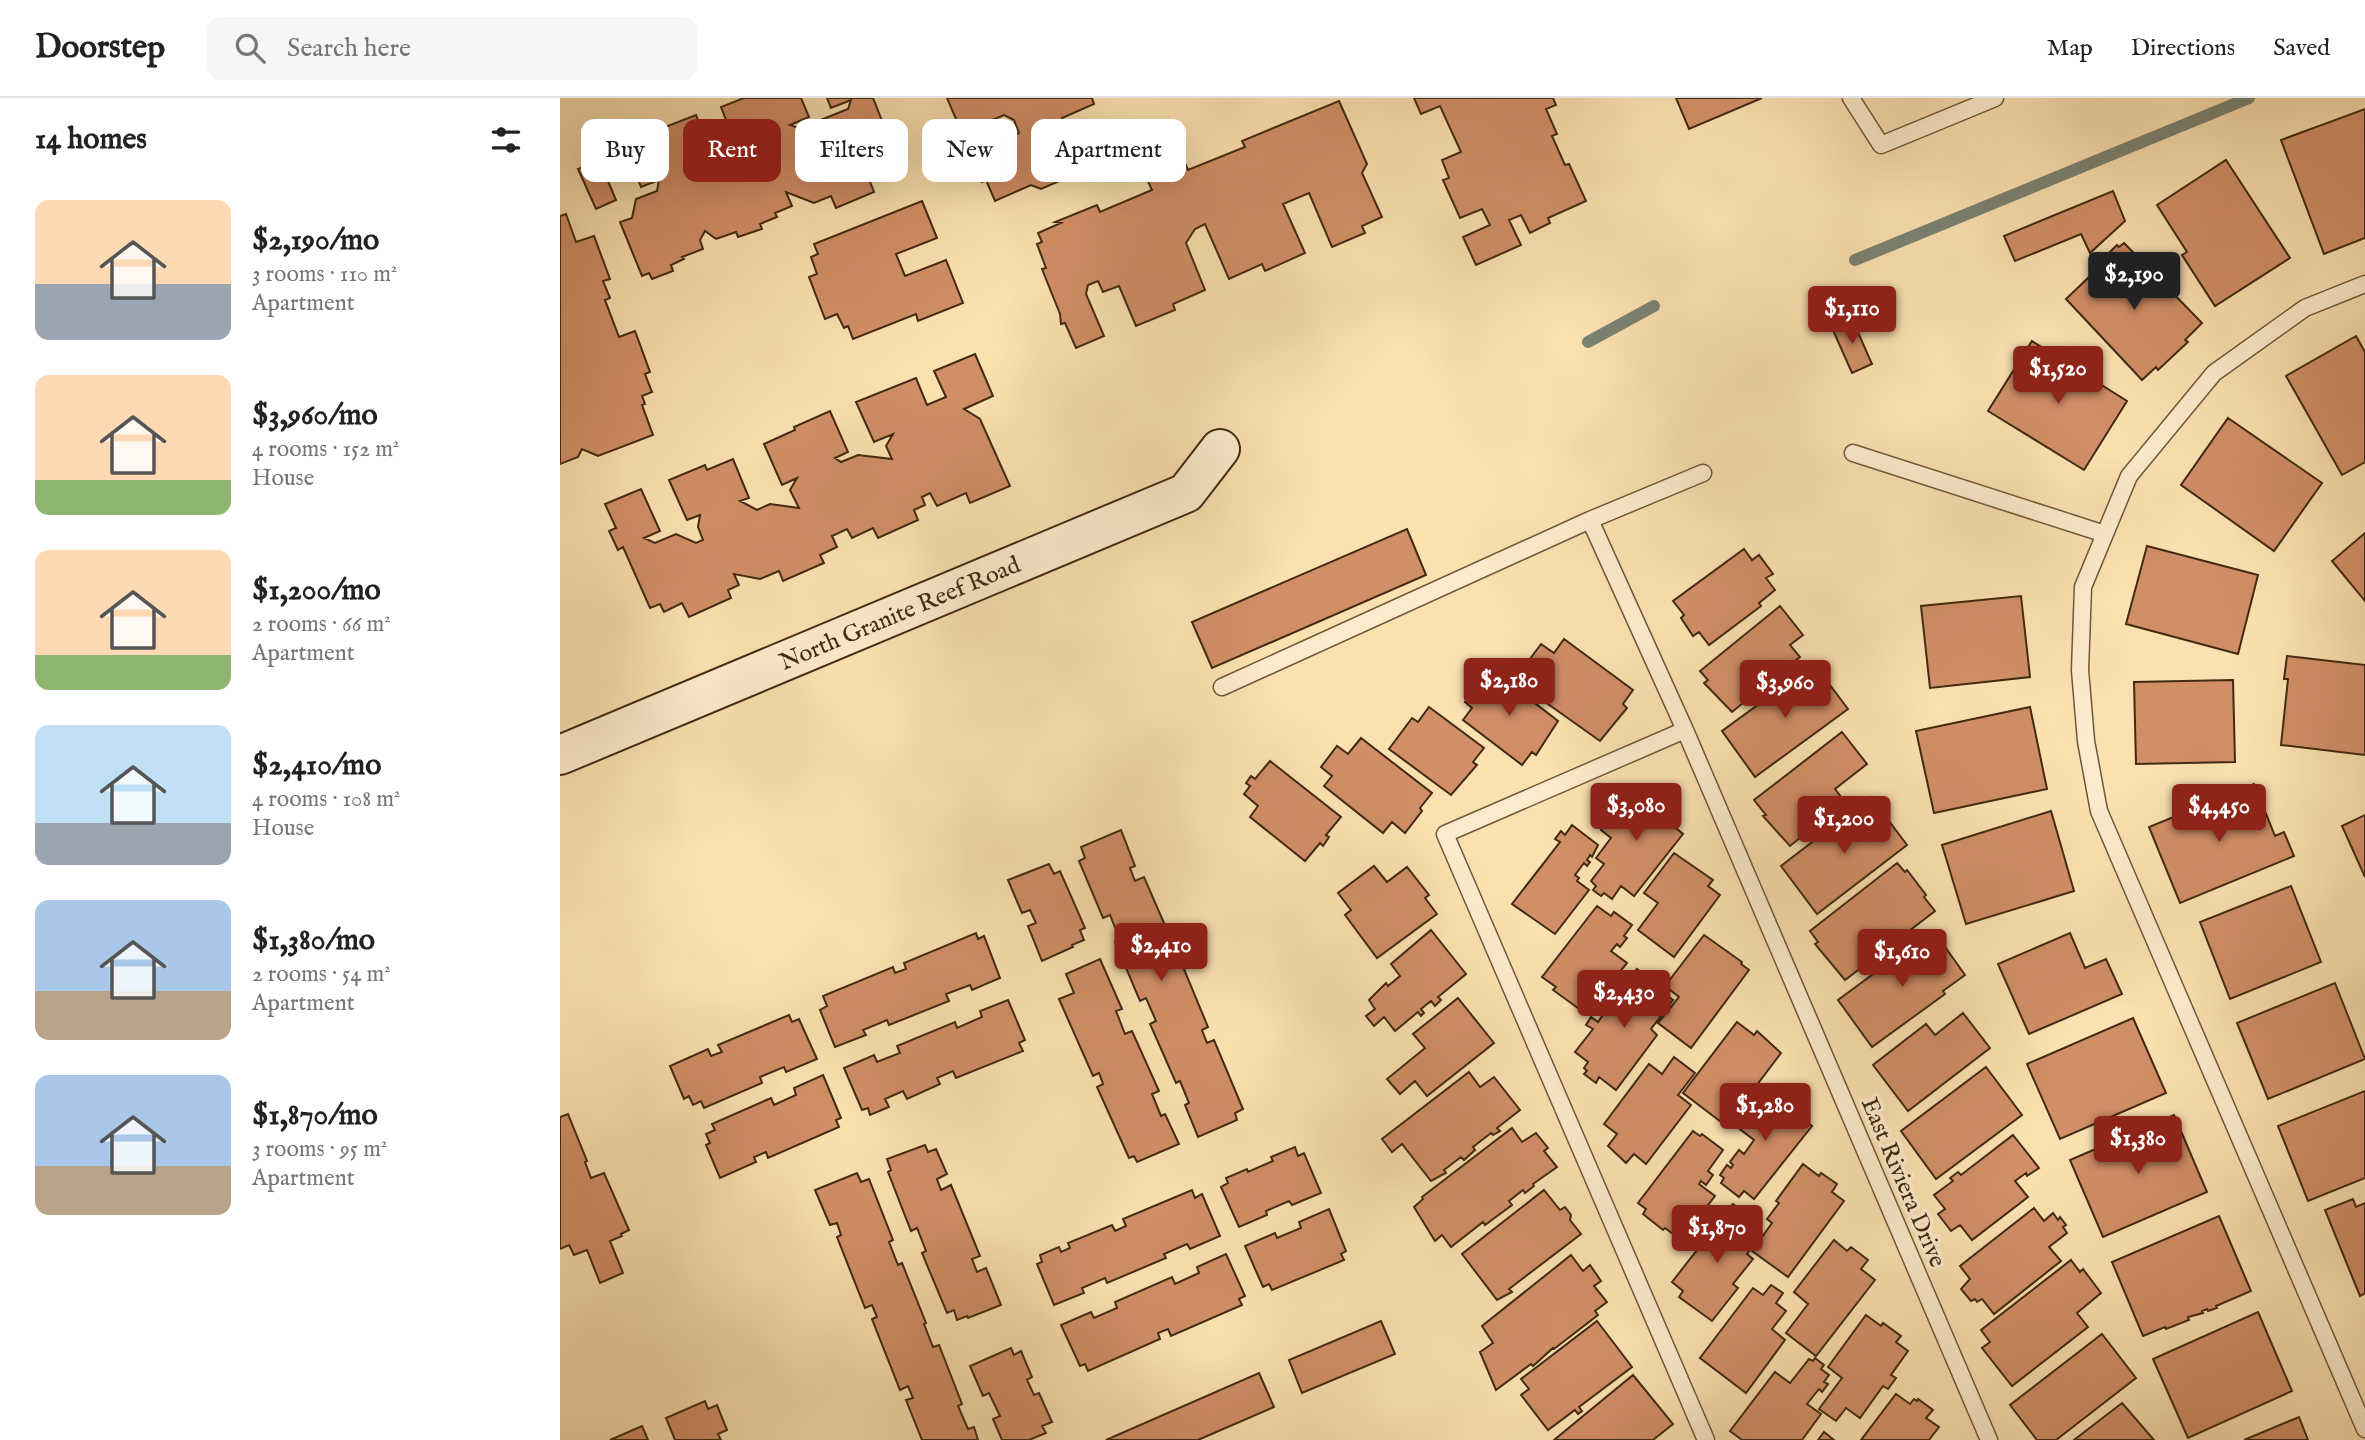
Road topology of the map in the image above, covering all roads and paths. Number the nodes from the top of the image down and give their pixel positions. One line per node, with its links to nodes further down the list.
1 (1851, 98): 2 (lane)
2 (1995, 98)
3 (2365, 284): 8 (lane)
4 (1220, 449): 11 (street, North Granite Reef Road)
5 (1853, 453): 8 (lane)
6 (1703, 473): 7 (lane)
7 (1590, 520): 9 (lane); 10 (lane, East Riviera Drive)
8 (2105, 534): 12 (lane)
9 (1222, 687)
10 (1685, 730): 13 (lane); 14 (lane, East Riviera Drive)
11 (560, 755)
12 (2365, 1429)
13 (1706, 1440)
14 (1989, 1440)

